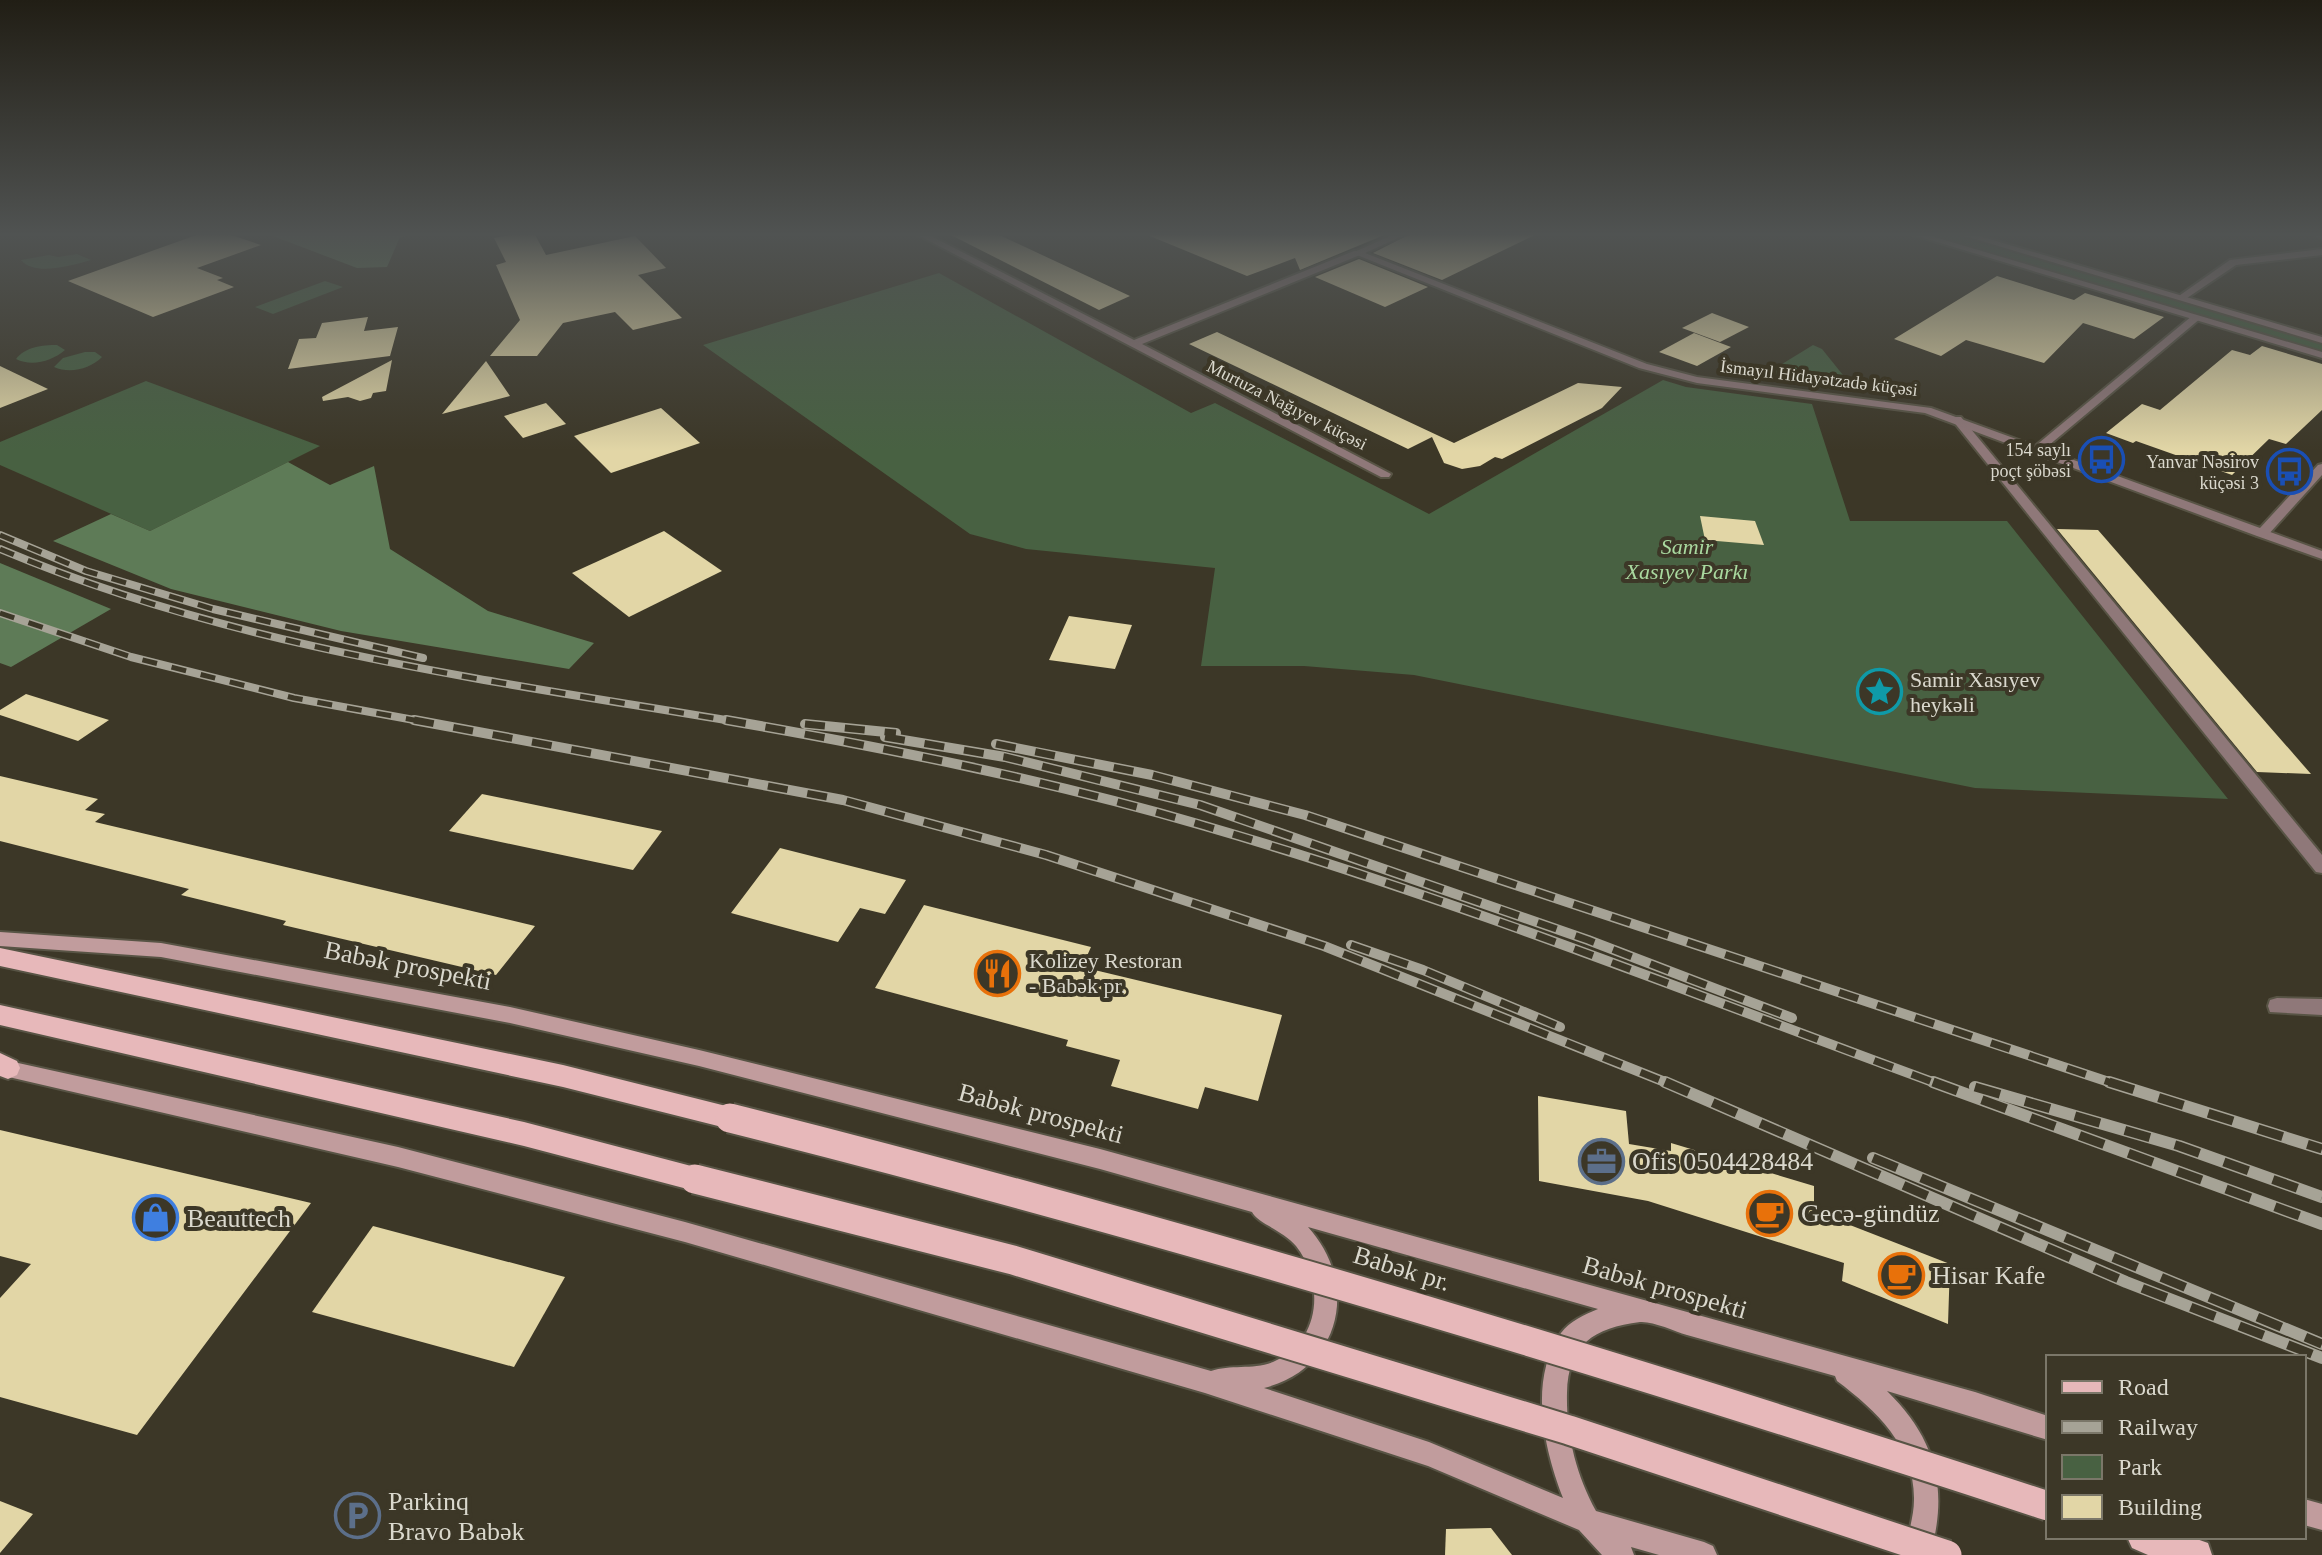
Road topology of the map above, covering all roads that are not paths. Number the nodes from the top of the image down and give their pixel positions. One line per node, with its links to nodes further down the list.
1 (1059, 306): 8 (street, Murtuza Nağıyev küçəsi)
2 (1228, 306): 8 (street)
3 (1490, 306): 10 (street, İsmayıl Hidayətzadə küçəsi)
4 (2154, 306): 6 (street)
5 (2206, 306): 7 (street)
6 (2196, 318): 9 (street); 11 (street)
7 (2322, 340)
8 (1134, 344): 13 (street, Murtuza Nağıyev küçəsi)
9 (2322, 355)
10 (1957, 419): 11 (street, İsmayıl Hidayətzadə küçəsi); 16 (street)
11 (2038, 449): 14 (street, İsmayıl Hidayətzadə küçəsi)
12 (2322, 468): 14 (street)
13 (1385, 474)
14 (2262, 533): 15 (street, İsmayıl Hidayətzadə küçəsi)
15 (2322, 555)
16 (2322, 867)
17 (0, 939): 23 (main road, Babək prospekti)
18 (0, 957): 28 (main road, Babək pr., bridge)
19 (2277, 1006): 20 (street)
20 (2322, 1007)
21 (0, 1015): 34 (main road, bridge)
22 (3, 1066): 26 (main road)
23 (1238, 1198): 24 (main road, Babək prospekti); 26 (main road)
24 (1647, 1313): 25 (main road, Babək prospekti); 29 (main road)
25 (1833, 1365): 27 (main road, Babək prospekti); 33 (main road)
26 (1205, 1381): 29 (main road)
27 (2046, 1427)
28 (2046, 1505)
29 (1587, 1521): 31 (main road); 32 (main road)
30 (2149, 1539): 35 (main road)
31 (1621, 1555)
32 (1704, 1555)
33 (1918, 1555)
34 (1947, 1555)
35 (2196, 1555)

